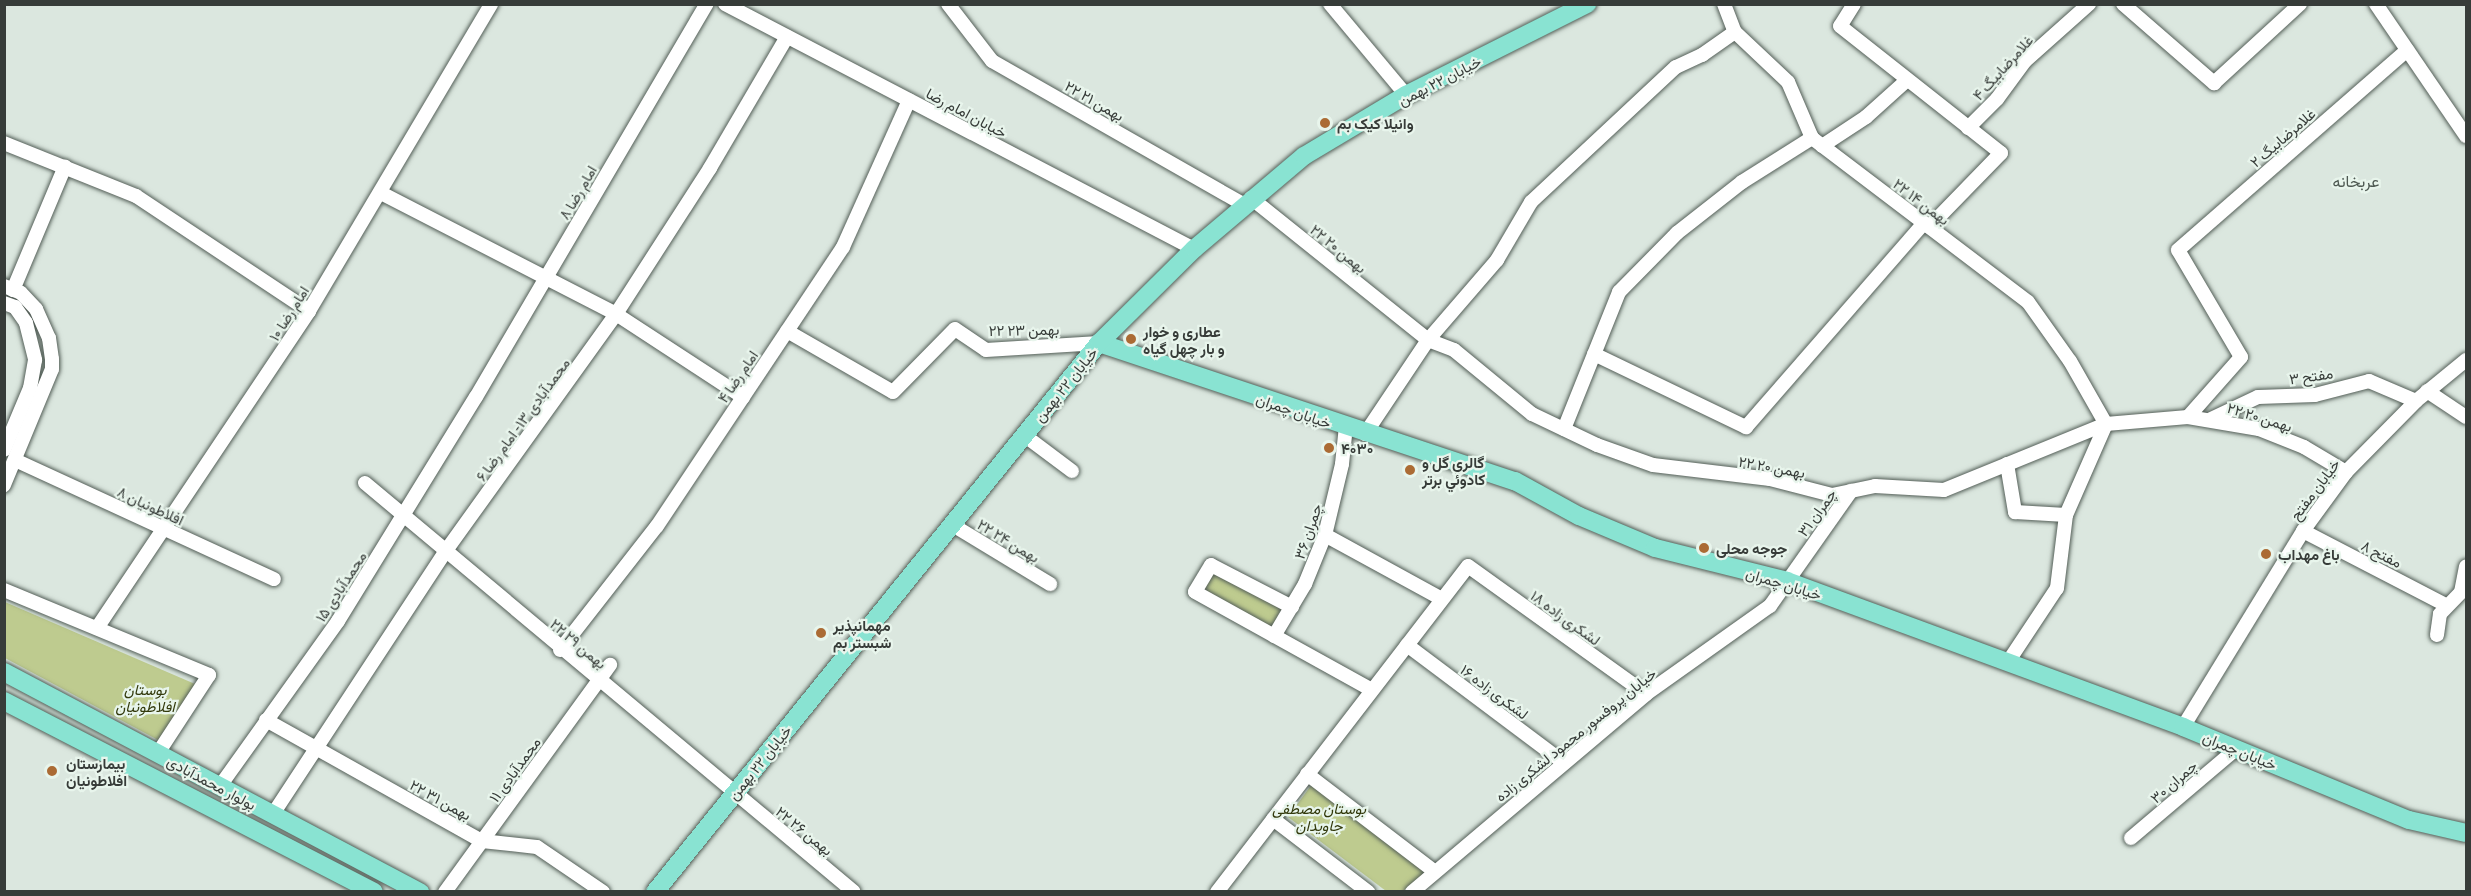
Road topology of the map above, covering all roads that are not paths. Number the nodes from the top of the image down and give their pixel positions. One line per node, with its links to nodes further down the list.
1 (491, 4): 24 (street, امام رضا ۱۰)
2 (707, 4): 28 (street, امام رضا ۸)
3 (725, 4): 14 (street, خیابان امام رضا)
4 (948, 4): 25 (street, ۲۲ بهمن ۲۱)
5 (1330, 4): 17 (street)
6 (1587, 4): 17 (main road, خیابان ۲۲ بهمن)
7 (1724, 4): 13 (street, ۲۲ بهمن ۱۴)
8 (1854, 4): 16 (street)
9 (2089, 4): 19 (street, غلامرضابیگ ۴)
10 (2123, 4): 11 (street)
11 (2300, 4)
12 (2376, 4): 15 (street)
13 (1735, 32): 21 (street, ۲۲ بهمن ۱۴); 34 (street)
14 (787, 37): 18 (street, خیابان امام رضا); 32 (street, محمدآبادی ۱۳- امام رضا ۶)
15 (2407, 50): 20 (street); 42 (street, غلامرضابیگ ۲)
16 (1905, 81): 19 (street); 21 (street)
17 (1406, 95): 25 (main road, خیابان ۲۲ بهمن)
18 (909, 100): 27 (street, خیابان امام رضا); 33 (street, امام رضا ۴)
19 (1968, 128): 26 (street)
20 (2466, 136)
21 (1817, 142): 26 (street, ۲۲ بهمن ۱۴); 36 (street)
22 (4, 143): 23 (street)
23 (65, 166): 29 (street); 31 (street)
24 (381, 193): 28 (street); 31 (street, امام رضا ۱۰)
25 (1247, 201): 27 (main road, خیابان ۲۲ بهمن); 34 (street, ۲۲ بهمن ۲۰)
26 (1926, 225): 36 (street); 45 (street, ۲۲ بهمن ۱۴)
27 (1194, 249): 35 (main road, خیابان ۲۲ بهمن)
28 (547, 276): 32 (street); 39 (street, امام رضا ۸)
29 (9, 288): 51 (street)
30 (4, 303): 50 (street)
31 (309, 311): 61 (street, امام رضا ۱۰)
32 (616, 314): 40 (street); 64 (street, محمدآبادی ۱۳- امام رضا ۶)
33 (787, 331): 35 (street, ۲۲ بهمن ۲۳); 40 (street, امام رضا ۴)
34 (1428, 340): 47 (street, ۲۲ بهمن ۲۰); 48 (street)
35 (1099, 343): 46 (main road, خیابان چمران); 49 (main road, خیابان ۲۲ بهمن)
36 (1594, 354): 47 (street)
37 (2466, 360): 38 (street, خیابان مفتح)
38 (2427, 391): 41 (street, خیابان مفتح); 43 (street)
39 (476, 397): 59 (street, محمدآبادی ۱۵)
40 (743, 397): 78 (street, امام رضا ۴)
41 (2416, 401): 44 (street, مفتح ۳); 54 (street, خیابان مفتح)
42 (2188, 417): 44 (street, ۲۲ بهمن ۲۰); 45 (street, ۲۲ بهمن ۲۰)
43 (2466, 417)
44 (2211, 419): 54 (street, ۲۲ بهمن ۲۰)
45 (2106, 424): 52 (street, ۲۲ بهمن ۲۰); 58 (street)
46 (1346, 428): 48 (main road, خیابان چمران); 63 (street, چمران ۳۶)
47 (1564, 429): 57 (street, ۲۲ بهمن ۲۰)
48 (1365, 434): 67 (main road, خیابان چمران)
49 (1024, 435): 53 (street); 60 (main road, خیابان ۲۲ بهمن)
50 (4, 450)
51 (15, 460): 56 (street); 61 (street, افلاطونیان ۸)
52 (2007, 464): 57 (street, ۲۲ بهمن ۲۰); 58 (street)
53 (1072, 471)
54 (2346, 472): 62 (street, خیابان مفتح)
55 (365, 483): 59 (street, ۲۲ بهمن ۲۹)
56 (4, 485)
57 (1851, 491): 67 (street, چمران ۳۱)
58 (2066, 515): 79 (street)
59 (404, 516): 64 (street, ۲۲ بهمن ۲۹); 86 (street, محمدآبادی ۱۵)
60 (951, 524): 68 (street, ۲۲ بهمن ۲۴); 96 (main road, خیابان ۲۲ بهمن)
61 (165, 530): 66 (street, افلاطونیان ۸); 74 (street, امام رضا ۱۰)
62 (2303, 531): 72 (street, مفتح ۸); 87 (street, خیابان مفتح)
63 (1325, 535): 71 (street); 73 (street, چمران ۳۶)
64 (445, 552): 78 (street, ۲۲ بهمن ۲۹); 89 (street, محمدآبادی ۱۳- امام رضا ۶)
65 (2466, 566): 70 (street)
66 (274, 579)
67 (1787, 581): 79 (main road, خیابان چمران); 84 (street, خیابان پروفسور محمود لشکری زاده)
68 (1050, 584)
69 (4, 590): 74 (street)
70 (2464, 592): 72 (street)
71 (1442, 599): 77 (street); 84 (street, لشکری زاده ۱۸)
72 (2446, 604): 75 (street)
73 (1292, 607): 76 (street, چمران ۳۶); 76 (street)
74 (97, 628): 91 (street)
75 (2437, 635)
76 (1274, 636): 83 (street)
77 (1407, 645): 83 (street); 93 (street, لشکری زاده ١۶)
78 (560, 650): 82 (street, ۲۲ بهمن ۲۹)
79 (2008, 662): 87 (main road, خیابان چمران)
80 (610, 665): 82 (street, محمدآبادی ۱۱)
81 (4, 672): 88 (main road, بولوار محمدآبادی)
82 (598, 681): 96 (street, ۲۲ بهمن ۲۹); 101 (street, محمدآبادی ۱۱)
83 (1372, 690): 94 (street)
84 (1646, 694): 93 (street, خیابان پروفسور محمود لشکری زاده)
85 (4, 701): 92 (main road, بولوار محمدآبادی)
86 (266, 720): 89 (street, ۲۲ بهمن ۳۱); 95 (street, محمدآبادی ۱۵)
87 (2183, 727): 90 (main road, خیابان چمران)
88 (126, 737): 91 (main road, بولوار محمدآبادی); 92 (main road)
89 (316, 748): 97 (street, محمدآبادی ۱۳- امام رضا ۶); 101 (street, ۲۲ بهمن ۳۱)
90 (2236, 749): 99 (main road, خیابان چمران); 100 (street, چمران ۳۰)
91 (158, 753): 95 (main road, بولوار محمدآبادی)
92 (114, 757): 103 (main road, بولوار محمدآبادی)
93 (1564, 763): 102 (street, خیابان پروفسور محمود لشکری زاده)
94 (1307, 774): 98 (street); 102 (street)
95 (220, 786): 97 (main road, بولوار محمدآبادی)
96 (734, 793): 107 (main road, خیابان ۲۲ بهمن); 108 (street, ۲۲ بهمن ۲۶)
97 (273, 814): 104 (main road, بولوار محمدآبادی)
98 (1273, 819): 109 (street); 110 (street)
99 (2466, 833)
100 (2131, 838)
101 (482, 841): 105 (street, محمدآبادی ۱۱); 106 (street, ۲۲ بهمن ۳۱)
102 (1435, 872): 111 (street, خیابان پروفسور محمود لشکری زاده)
103 (374, 891)
104 (420, 891)
105 (445, 891)
106 (603, 891)
107 (655, 891)
108 (854, 891)
109 (1217, 891)
110 (1368, 891)
111 (1412, 891)

